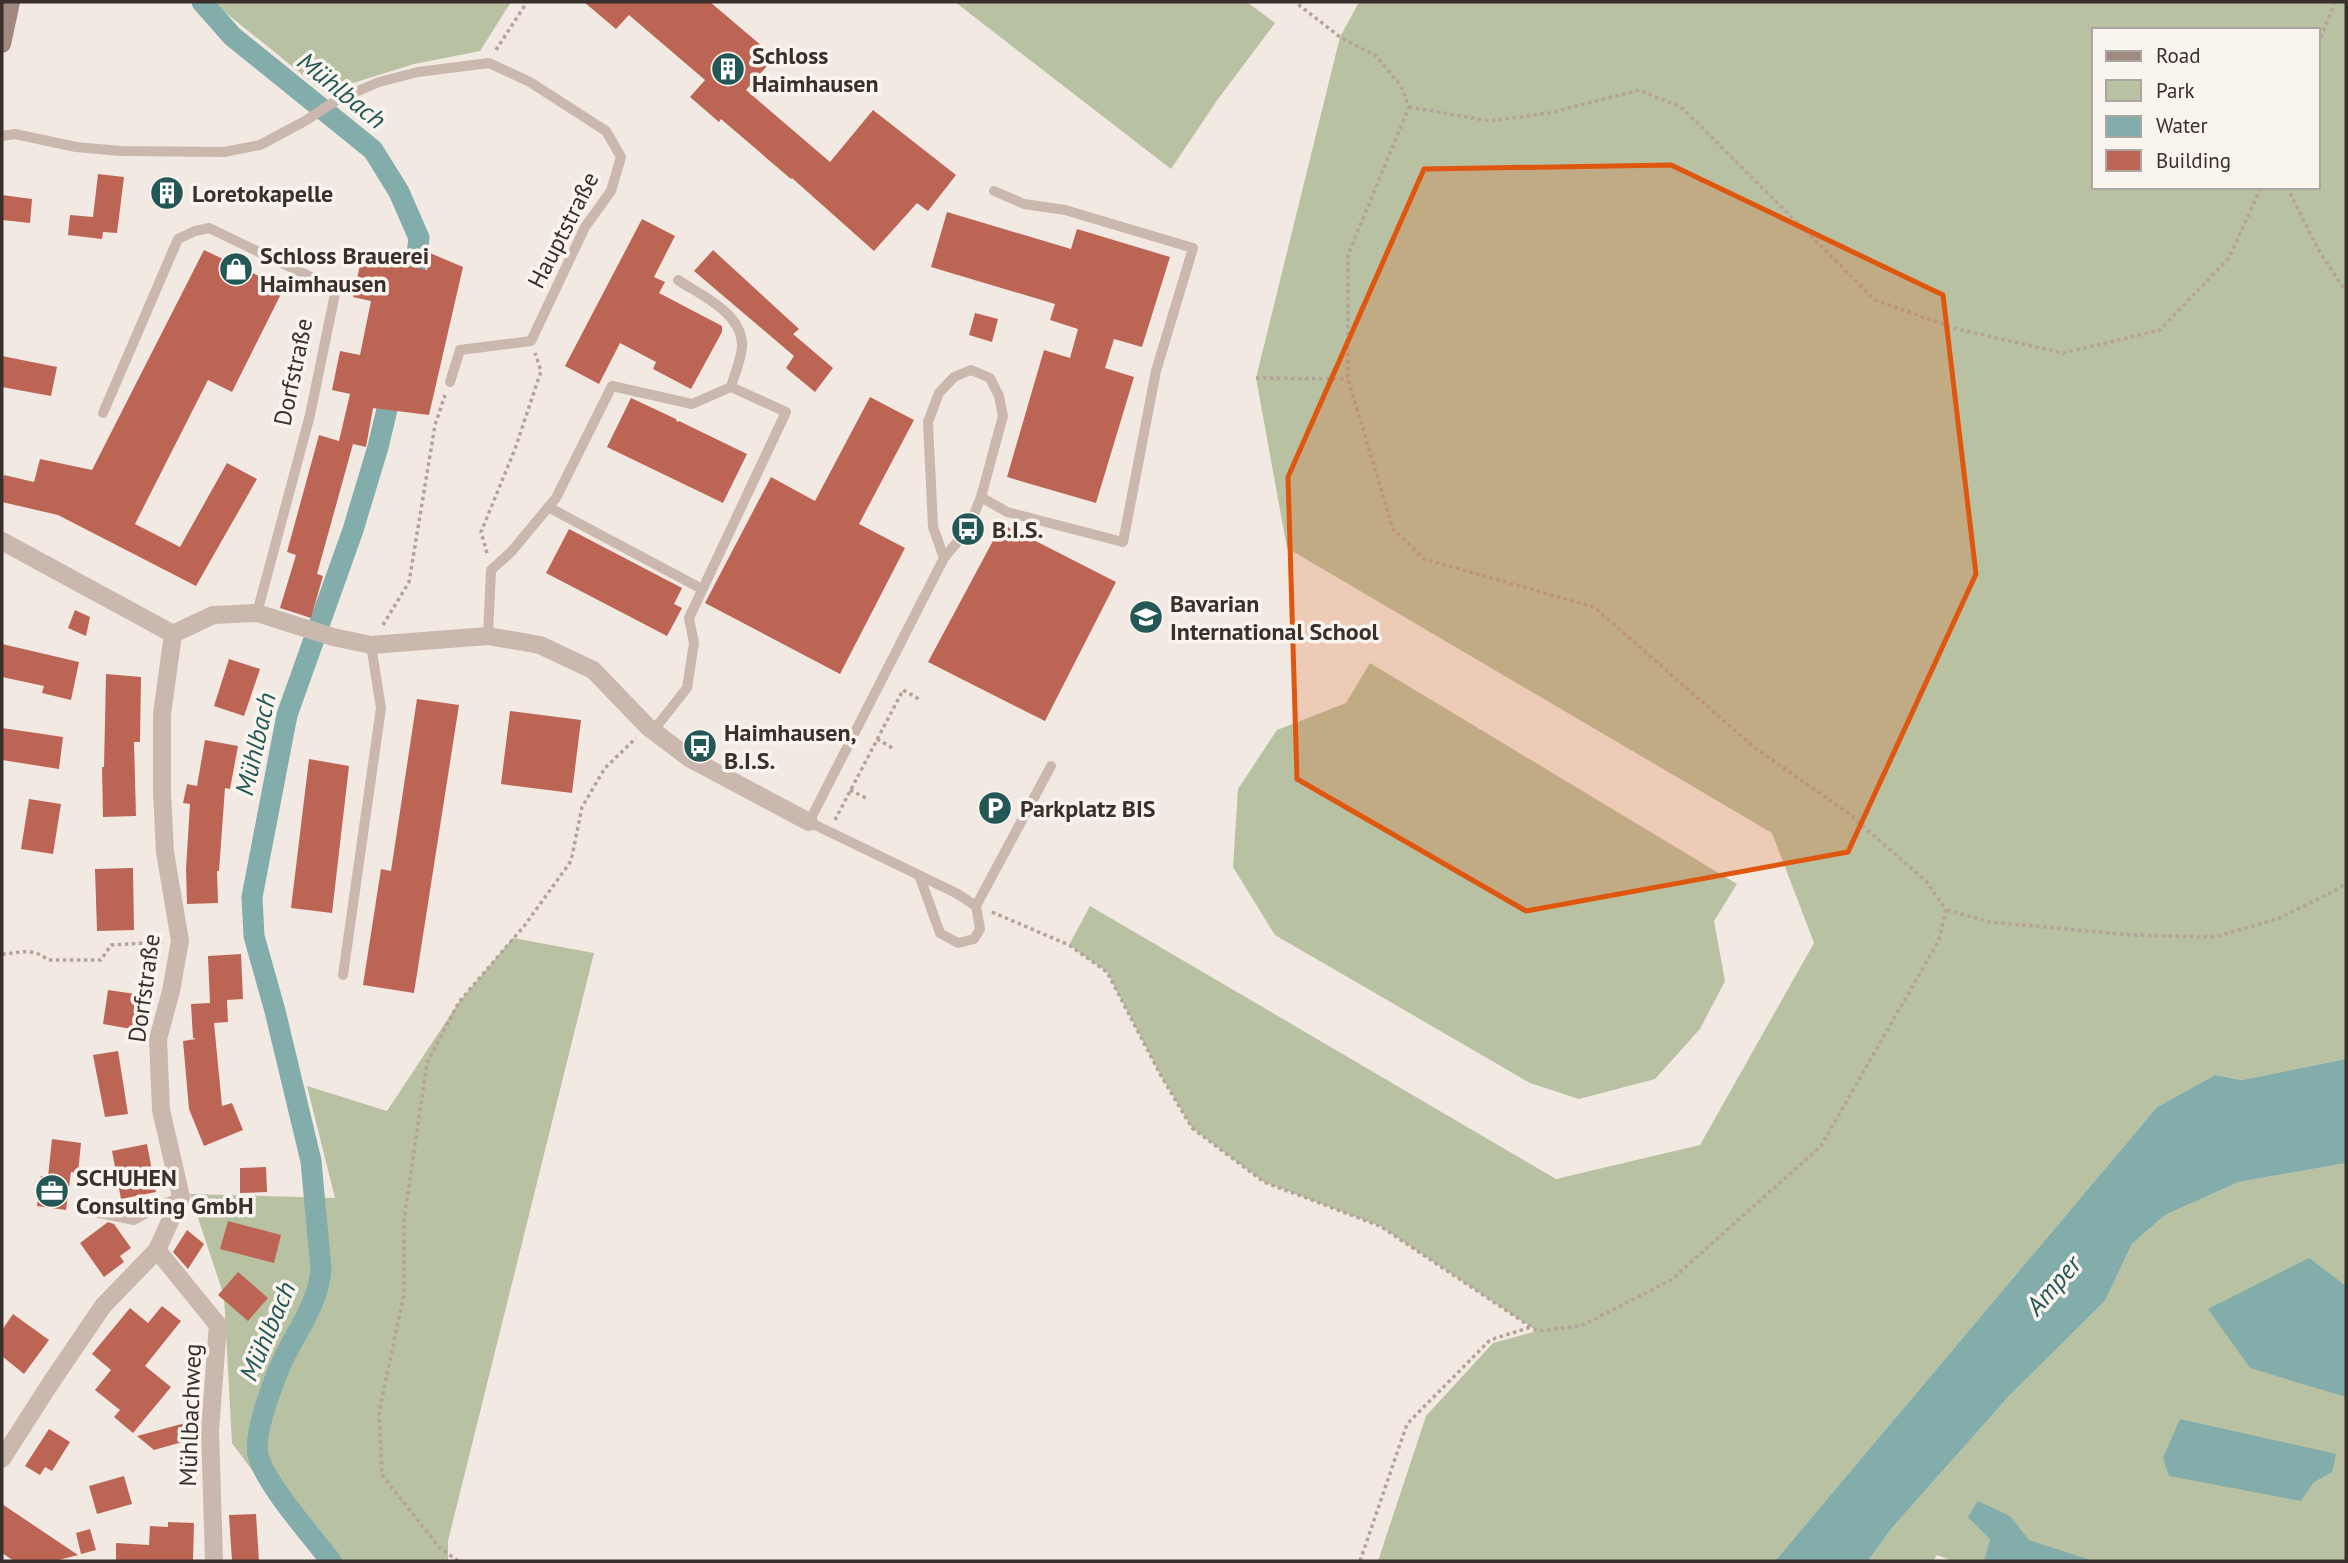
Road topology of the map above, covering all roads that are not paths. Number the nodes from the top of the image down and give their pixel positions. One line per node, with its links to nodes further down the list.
1 (11, 2): 2 (main road)
2 (2, 44)
3 (2, 136): 6 (lane, Hauptstraße)
4 (994, 191): 9 (lane)
5 (678, 280): 7 (lane)
6 (450, 382)
7 (731, 387): 10 (lane); 13 (lane)
8 (103, 413): 14 (lane, Dorfstraße)
9 (981, 497): 12 (lane); 12 (lane)
10 (548, 507): 13 (lane); 16 (lane)
11 (2, 541): 15 (street)
12 (944, 558): 20 (lane)
13 (702, 589): 18 (lane)
14 (257, 613): 15 (street); 17 (street)
15 (173, 634): 24 (street, Dorfstraße)
16 (488, 636): 17 (street); 18 (street)
17 (371, 645): 23 (lane)
18 (650, 729): 20 (street)
19 (1051, 766): 22 (lane)
20 (808, 822): 21 (lane)
21 (919, 875): 22 (lane); 22 (lane)
22 (976, 906)
23 (343, 975)
24 (181, 1197): 25 (lane); 26 (street)
25 (89, 1211)
26 (157, 1250): 27 (street); 28 (street, Mühlbachweg)
27 (2, 1459)
28 (214, 1561)

